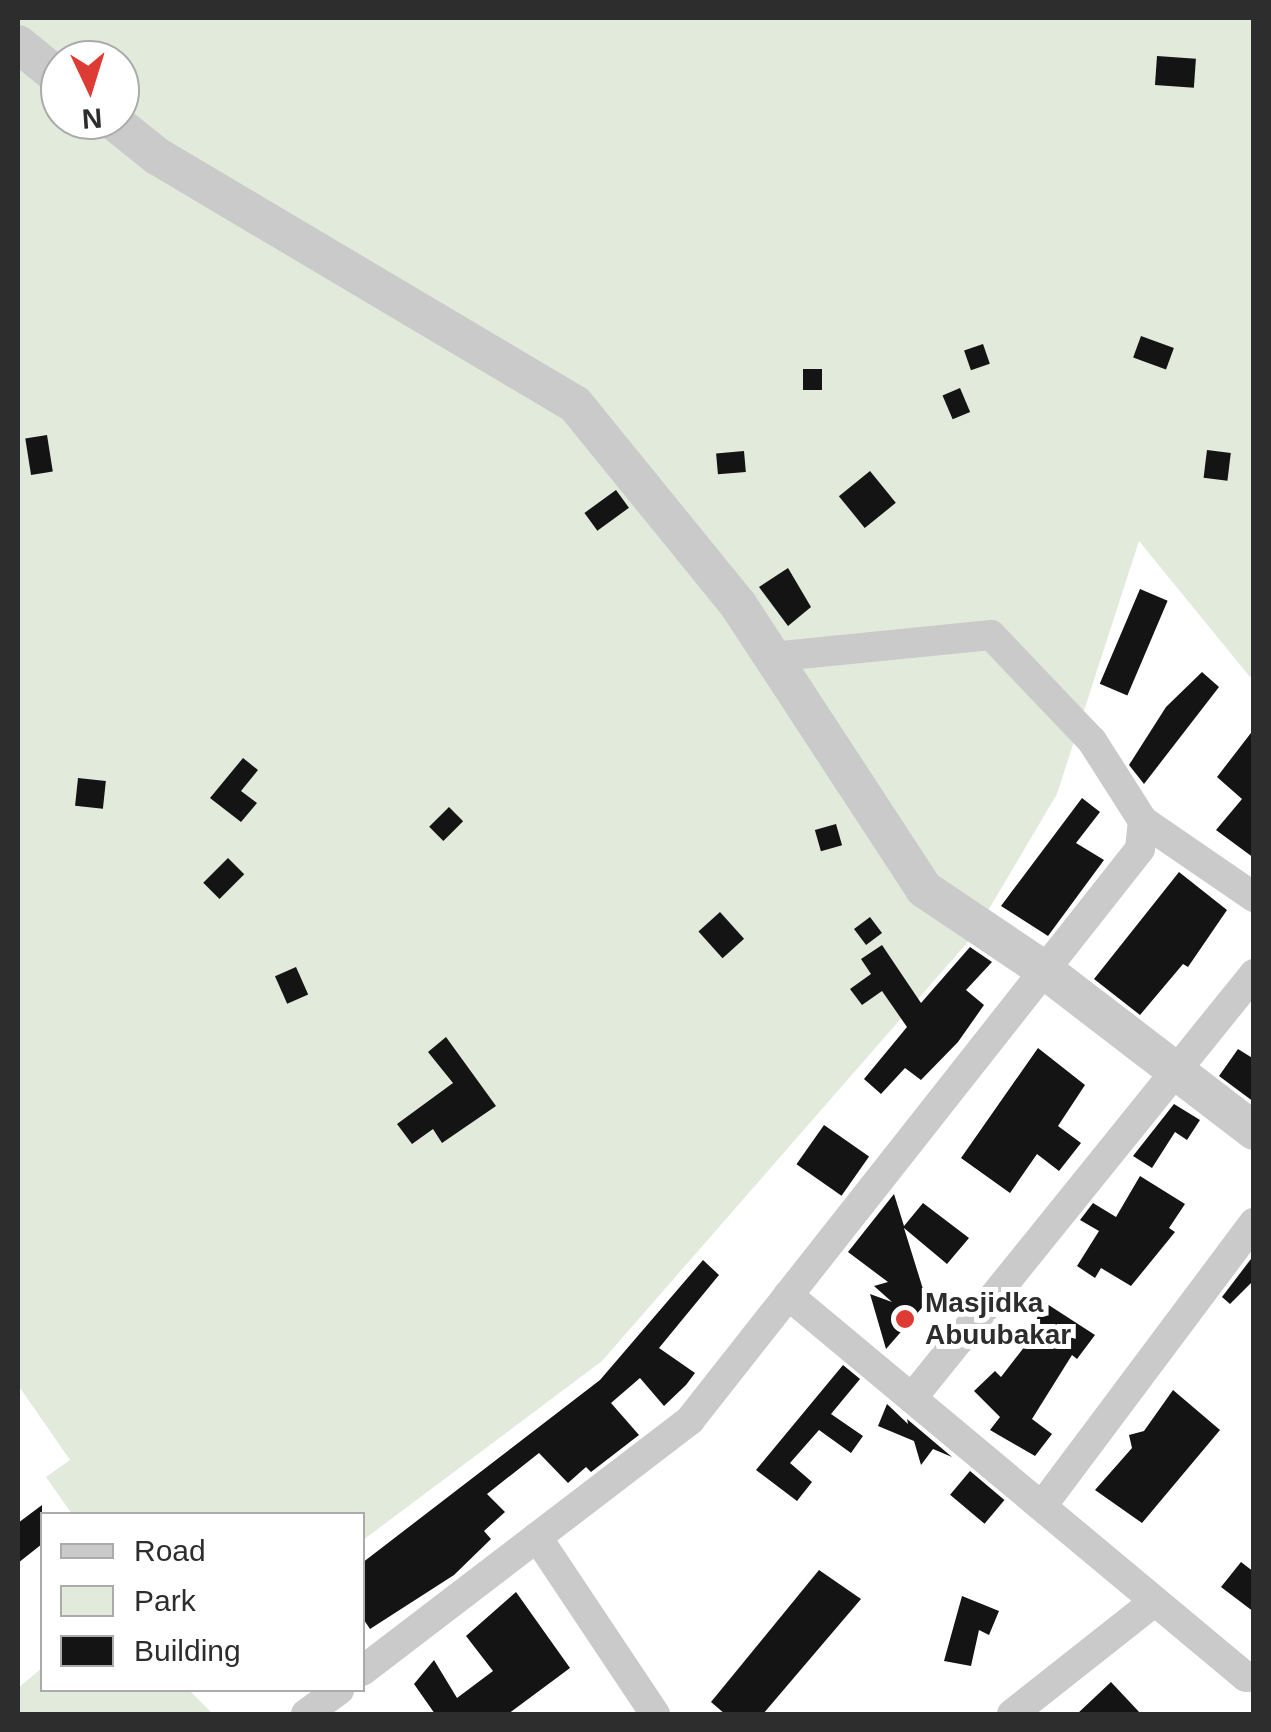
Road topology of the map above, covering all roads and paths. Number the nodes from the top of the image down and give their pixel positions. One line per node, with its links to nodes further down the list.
1 (18, 44): 2 (street)
2 (40, 62)
3 (137, 140): 4 (street)
4 (772, 657): 5 (street); 7 (street)
5 (1142, 821): 6 (street); 7 (street)
6 (1254, 898)
7 (1043, 969): 9 (street); 12 (street)
8 (1254, 974): 9 (street)
9 (1176, 1070): 10 (street); 13 (street)
10 (1254, 1130)
11 (1254, 1223): 14 (street)
12 (788, 1295): 13 (street); 15 (street)
13 (912, 1398): 14 (street)
14 (1042, 1506): 16 (street)
15 (537, 1537): 17 (street); 21 (street)
16 (1155, 1601): 18 (street); 22 (street)
17 (365, 1669)
18 (1254, 1676)
19 (336, 1692): 20 (street)
20 (306, 1714)
21 (655, 1714)
22 (1012, 1714)

